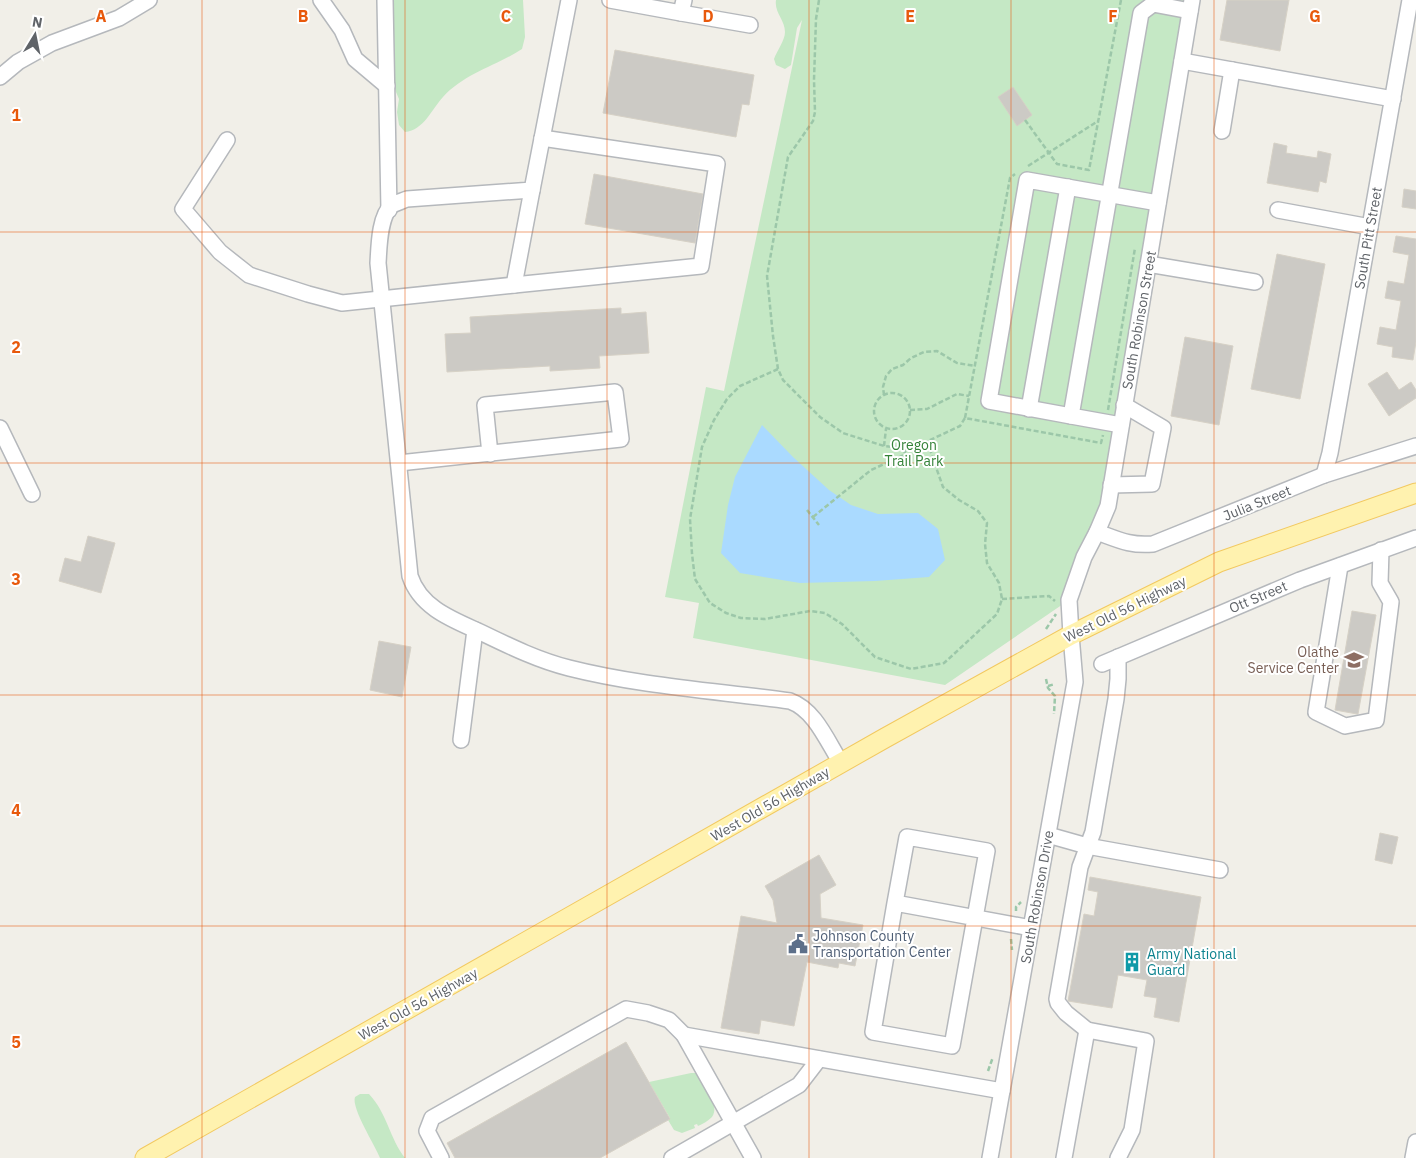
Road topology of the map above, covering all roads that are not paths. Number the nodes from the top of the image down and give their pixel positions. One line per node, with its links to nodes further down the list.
1 (148, 0): 12 (street)
2 (321, 0): 13 (street)
3 (385, 0): 13 (street)
4 (569, 0): 16 (street)
5 (610, 0): 7 (street)
6 (1410, 0): 14 (street, South Pitt Street)
7 (683, 6): 9 (street)
8 (1191, 6): 10 (street, South Robinson Street); 20 (street)
9 (750, 25)
10 (1182, 61): 11 (street); 21 (street, South Robinson Street)
11 (1232, 70): 14 (street); 15 (street)
12 (0, 77)
13 (387, 86): 22 (street)
14 (1393, 99): 24 (street, South Pitt Street)
15 (1222, 131)
16 (542, 138): 19 (street); 27 (street)
17 (227, 140): 28 (street)
18 (1068, 187): 20 (street); 30 (street); 30 (street)
19 (532, 190): 22 (street); 27 (street)
20 (1110, 194): 21 (street); 31 (street)
21 (1158, 204): 25 (street, South Robinson Street)
22 (388, 210): 28 (street)
23 (1278, 210): 24 (street)
24 (1370, 227): 37 (street, South Pitt Street)
25 (1148, 264): 26 (street); 29 (street, South Robinson Street)
26 (1255, 282)
27 (514, 285): 28 (street)
28 (382, 299): 36 (street)
29 (1124, 405): 32 (street, South Robinson Street); 38 (street)
30 (1029, 409): 31 (street)
31 (1071, 416): 32 (street)
32 (1121, 425): 38 (street, South Robinson Street)
33 (0, 428): 40 (street)
34 (1416, 446): 37 (street, Julia Street)
35 (490, 454): 35 (street); 36 (street)
36 (398, 463): 45 (street)
37 (1324, 475): 41 (street, Julia Street)
38 (1111, 485): 41 (street, South Robinson Street)
39 (1416, 492): 46 (main road, West Old 56 Highway)
40 (32, 494)
41 (1098, 532): 46 (street, South Robinson Street)
42 (1416, 538): 43 (street, Ott Street)
43 (1381, 550): 44 (street, Ott Street); 44 (street)
44 (1340, 566): 47 (street, Ott Street)
45 (475, 630): 49 (street); 50 (street)
46 (1070, 635): 50 (main road, West Old 56 Highway); 51 (street, South Robinson Drive)
47 (1118, 657): 48 (street, Ott Street); 52 (street)
48 (1102, 664)
49 (461, 740)
50 (841, 763): 63 (main road, West Old 56 Highway)
51 (1048, 835): 52 (street); 56 (street, South Robinson Drive)
52 (1087, 846): 53 (street); 57 (street)
53 (1220, 870)
54 (895, 903): 55 (street); 55 (street); 55 (street)
55 (975, 917): 56 (street)
56 (1031, 928): 60 (street, South Robinson Drive)
57 (1087, 1030): 68 (street); 69 (street)
58 (684, 1035): 59 (street); 61 (street); 64 (street)
59 (819, 1059): 60 (street); 61 (street)
60 (1002, 1091): 67 (street, South Robinson Drive)
61 (734, 1123): 65 (street); 66 (street)
62 (1416, 1142): 70 (street)
63 (145, 1158)
64 (441, 1158)
65 (672, 1158)
66 (753, 1158)
67 (990, 1158)
68 (1064, 1158)
69 (1118, 1158)
70 (1413, 1158)

